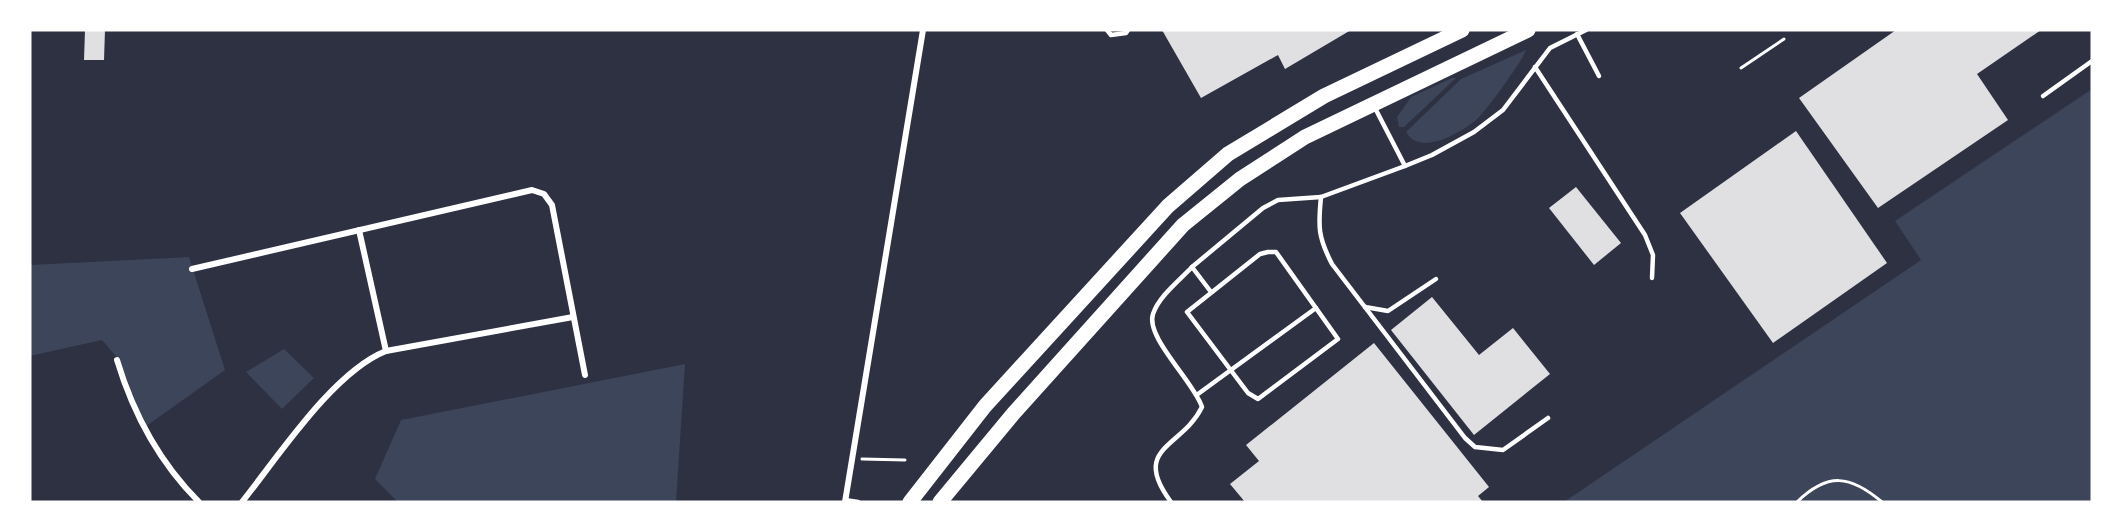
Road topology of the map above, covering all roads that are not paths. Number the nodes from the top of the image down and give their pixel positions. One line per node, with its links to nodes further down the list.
1 (923, 30): 30 (street)
2 (1107, 30): 3 (lane)
3 (1128, 30)
4 (1462, 30): 34 (main road)
5 (1528, 30): 12 (main road)
6 (1586, 30): 7 (lane)
7 (1577, 34): 9 (lane); 10 (lane)
8 (2092, 61): 11 (lane)
9 (1535, 67): 13 (lane); 18 (lane)
10 (1599, 76)
11 (2043, 96)
12 (1372, 104): 13 (lane); 35 (main road)
13 (1405, 166): 14 (lane)
14 (1321, 197): 16 (lane); 21 (lane)
15 (359, 230): 17 (street); 23 (street); 24 (street)
16 (1192, 267): 20 (lane); 28 (lane)
17 (192, 268)
18 (1652, 278)
19 (1436, 279): 21 (lane)
20 (1211, 292): 22 (lane); 26 (lane)
21 (1365, 307): 29 (lane)
22 (1316, 308): 26 (lane); 26 (lane)
23 (573, 317): 24 (street); 27 (street)
24 (386, 351): 32 (street)
25 (117, 360): 31 (street)
26 (1230, 370): 28 (lane)
27 (585, 375)
28 (1198, 394): 36 (lane)
29 (1548, 418)
30 (845, 501): 33 (lane)
31 (199, 502)
32 (242, 502)
33 (858, 502)
34 (910, 502)
35 (940, 502)
36 (1171, 502)

